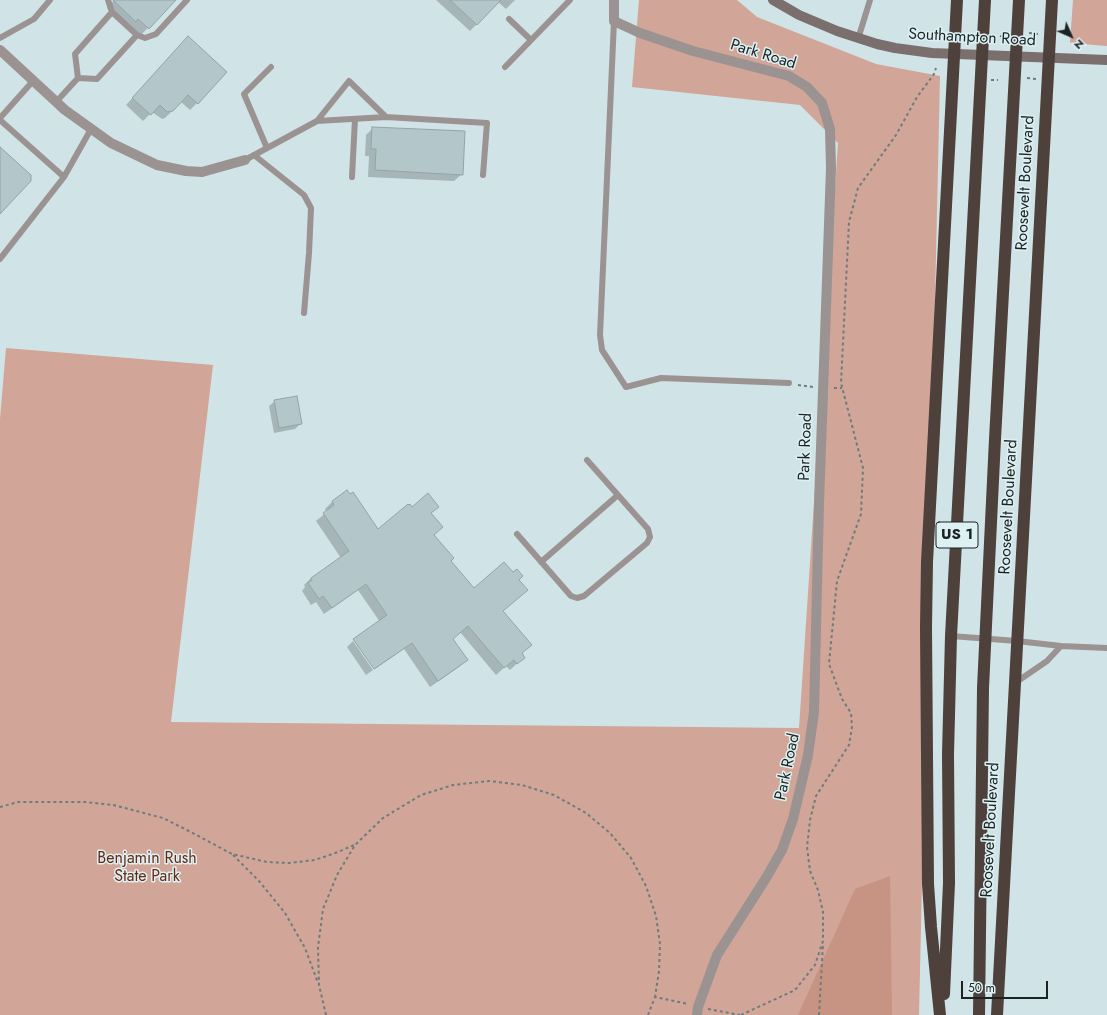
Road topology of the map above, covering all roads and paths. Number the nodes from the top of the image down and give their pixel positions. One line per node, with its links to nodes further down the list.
1 (50, 0): 20 (lane)
2 (108, 0): 12 (lane)
3 (187, 0): 17 (lane)
4 (570, 0): 22 (lane)
5 (614, 0): 14 (street)
6 (773, 0): 21 (street, Southampton Road)
7 (870, 0): 21 (lane)
8 (957, 0): 24 (highway, US 1)
9 (986, 0): 25 (highway, US 1)
10 (1019, 0): 26 (highway, Roosevelt Boulevard / US 1)
11 (1052, 0): 27 (highway, Roosevelt Boulevard)
12 (112, 12): 17 (lane); 32 (lane)
13 (509, 19): 22 (lane)
14 (614, 21): 51 (lane); 72 (street, Park Road)
15 (1026, 33): 16 (path)
16 (1041, 34)
17 (136, 35): 32 (lane)
18 (1000, 36): 19 (path)
19 (1006, 37)
20 (0, 38)
21 (858, 39): 24 (street, Southampton Road)
22 (531, 40): 30 (lane)
23 (0, 50): 37 (street)
24 (954, 54): 25 (street, Southampton Road); 78 (highway, US 1)
25 (982, 55): 26 (street, Southampton Road); 59 (highway, US 1)
26 (1016, 56): 27 (street, Southampton Road); 60 (highway, Roosevelt Boulevard / US 1)
27 (1049, 58): 28 (street, Southampton Road); 61 (highway, Roosevelt Boulevard)
28 (1107, 60)
29 (271, 67): 44 (lane)
30 (505, 67)
31 (936, 68): 54 (path)
32 (78, 78): 38 (lane)
33 (1024, 78): 34 (path)
34 (1037, 79)
35 (991, 80): 36 (path)
36 (998, 80)
37 (34, 81): 38 (street); 40 (lane)
38 (56, 102): 43 (street)
39 (386, 117): 41 (lane); 42 (lane); 46 (lane)
40 (0, 119): 47 (lane)
41 (355, 119): 42 (lane); 48 (lane)
42 (317, 121): 44 (lane)
43 (92, 129): 45 (street); 47 (lane)
44 (266, 148): 45 (lane)
45 (250, 158): 50 (lane)
46 (483, 175)
47 (64, 177): 49 (lane)
48 (352, 177)
49 (0, 259)
50 (304, 312)
51 (789, 383): 52 (path)
52 (816, 387)
53 (829, 388): 54 (path)
54 (842, 388): 68 (path)
55 (587, 460): 56 (lane)
56 (618, 495): 58 (lane); 58 (lane)
57 (517, 534): 58 (lane)
58 (541, 562)
59 (951, 636): 60 (lane); 78 (highway, US 1)
60 (986, 638): 61 (lane); 79 (highway, Roosevelt Boulevard / US 1)
61 (1017, 641): 62 (lane); 64 (highway, Roosevelt Boulevard)
62 (1060, 646): 63 (lane); 64 (lane)
63 (1107, 648)
64 (1015, 683): 80 (highway, Roosevelt Boulevard)
65 (0, 807): 67 (path)
66 (355, 845): 67 (path); 69 (path); 70 (path)
67 (232, 854): 69 (path)
68 (823, 941): 76 (path); 77 (path)
69 (319, 985): 74 (path)
70 (655, 997): 71 (path); 75 (path)
71 (692, 1005)
72 (700, 1012): 73 (path)
73 (727, 1014): 76 (path)
74 (326, 1015)
75 (648, 1015)
76 (741, 1015)
77 (819, 1015)
78 (941, 1015)
79 (979, 1015)
80 (997, 1015)

